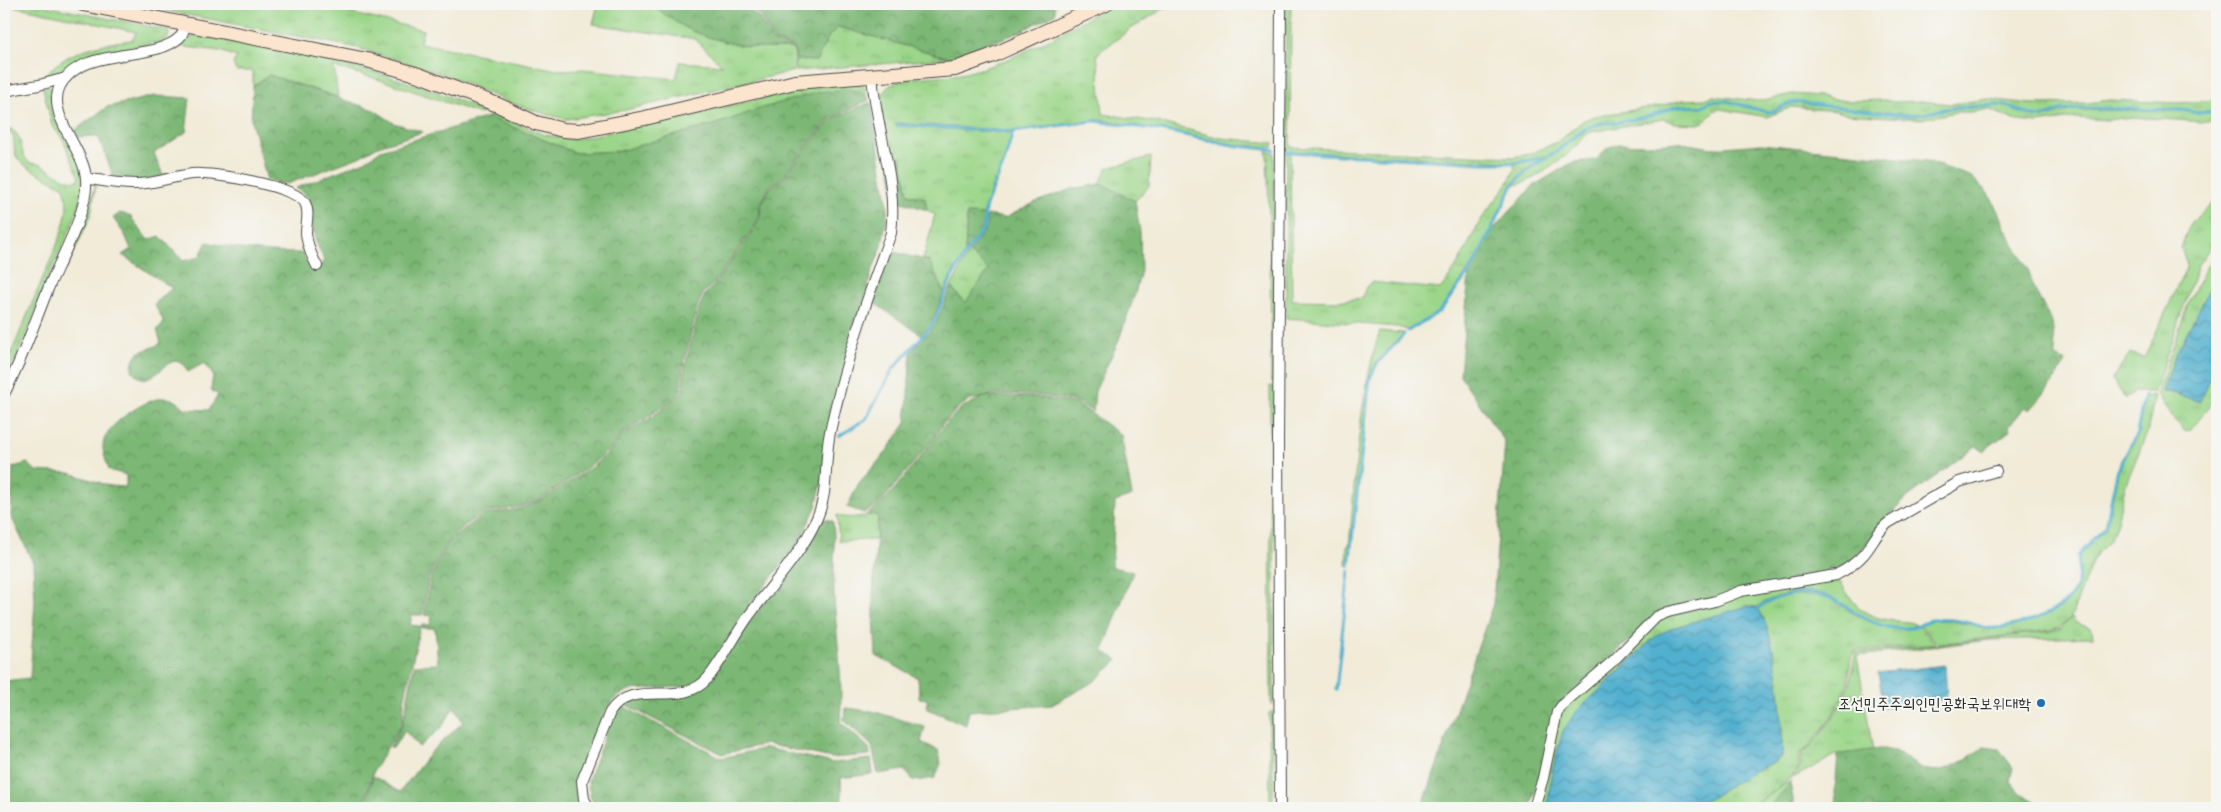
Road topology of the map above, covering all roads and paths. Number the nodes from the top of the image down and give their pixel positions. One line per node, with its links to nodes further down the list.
1 (83, 4): 4 (main road)
2 (1281, 4): 13 (street)
3 (1101, 5): 5 (main road)
4 (186, 23): 5 (main road); 6 (street)
5 (872, 74): 12 (street)
6 (66, 78): 7 (street); 8 (street)
7 (4, 91)
8 (86, 178): 9 (street); 10 (street)
9 (317, 266)
10 (4, 394)
11 (1996, 471): 14 (street)
12 (589, 808)
13 (1280, 808)
14 (1534, 808)

